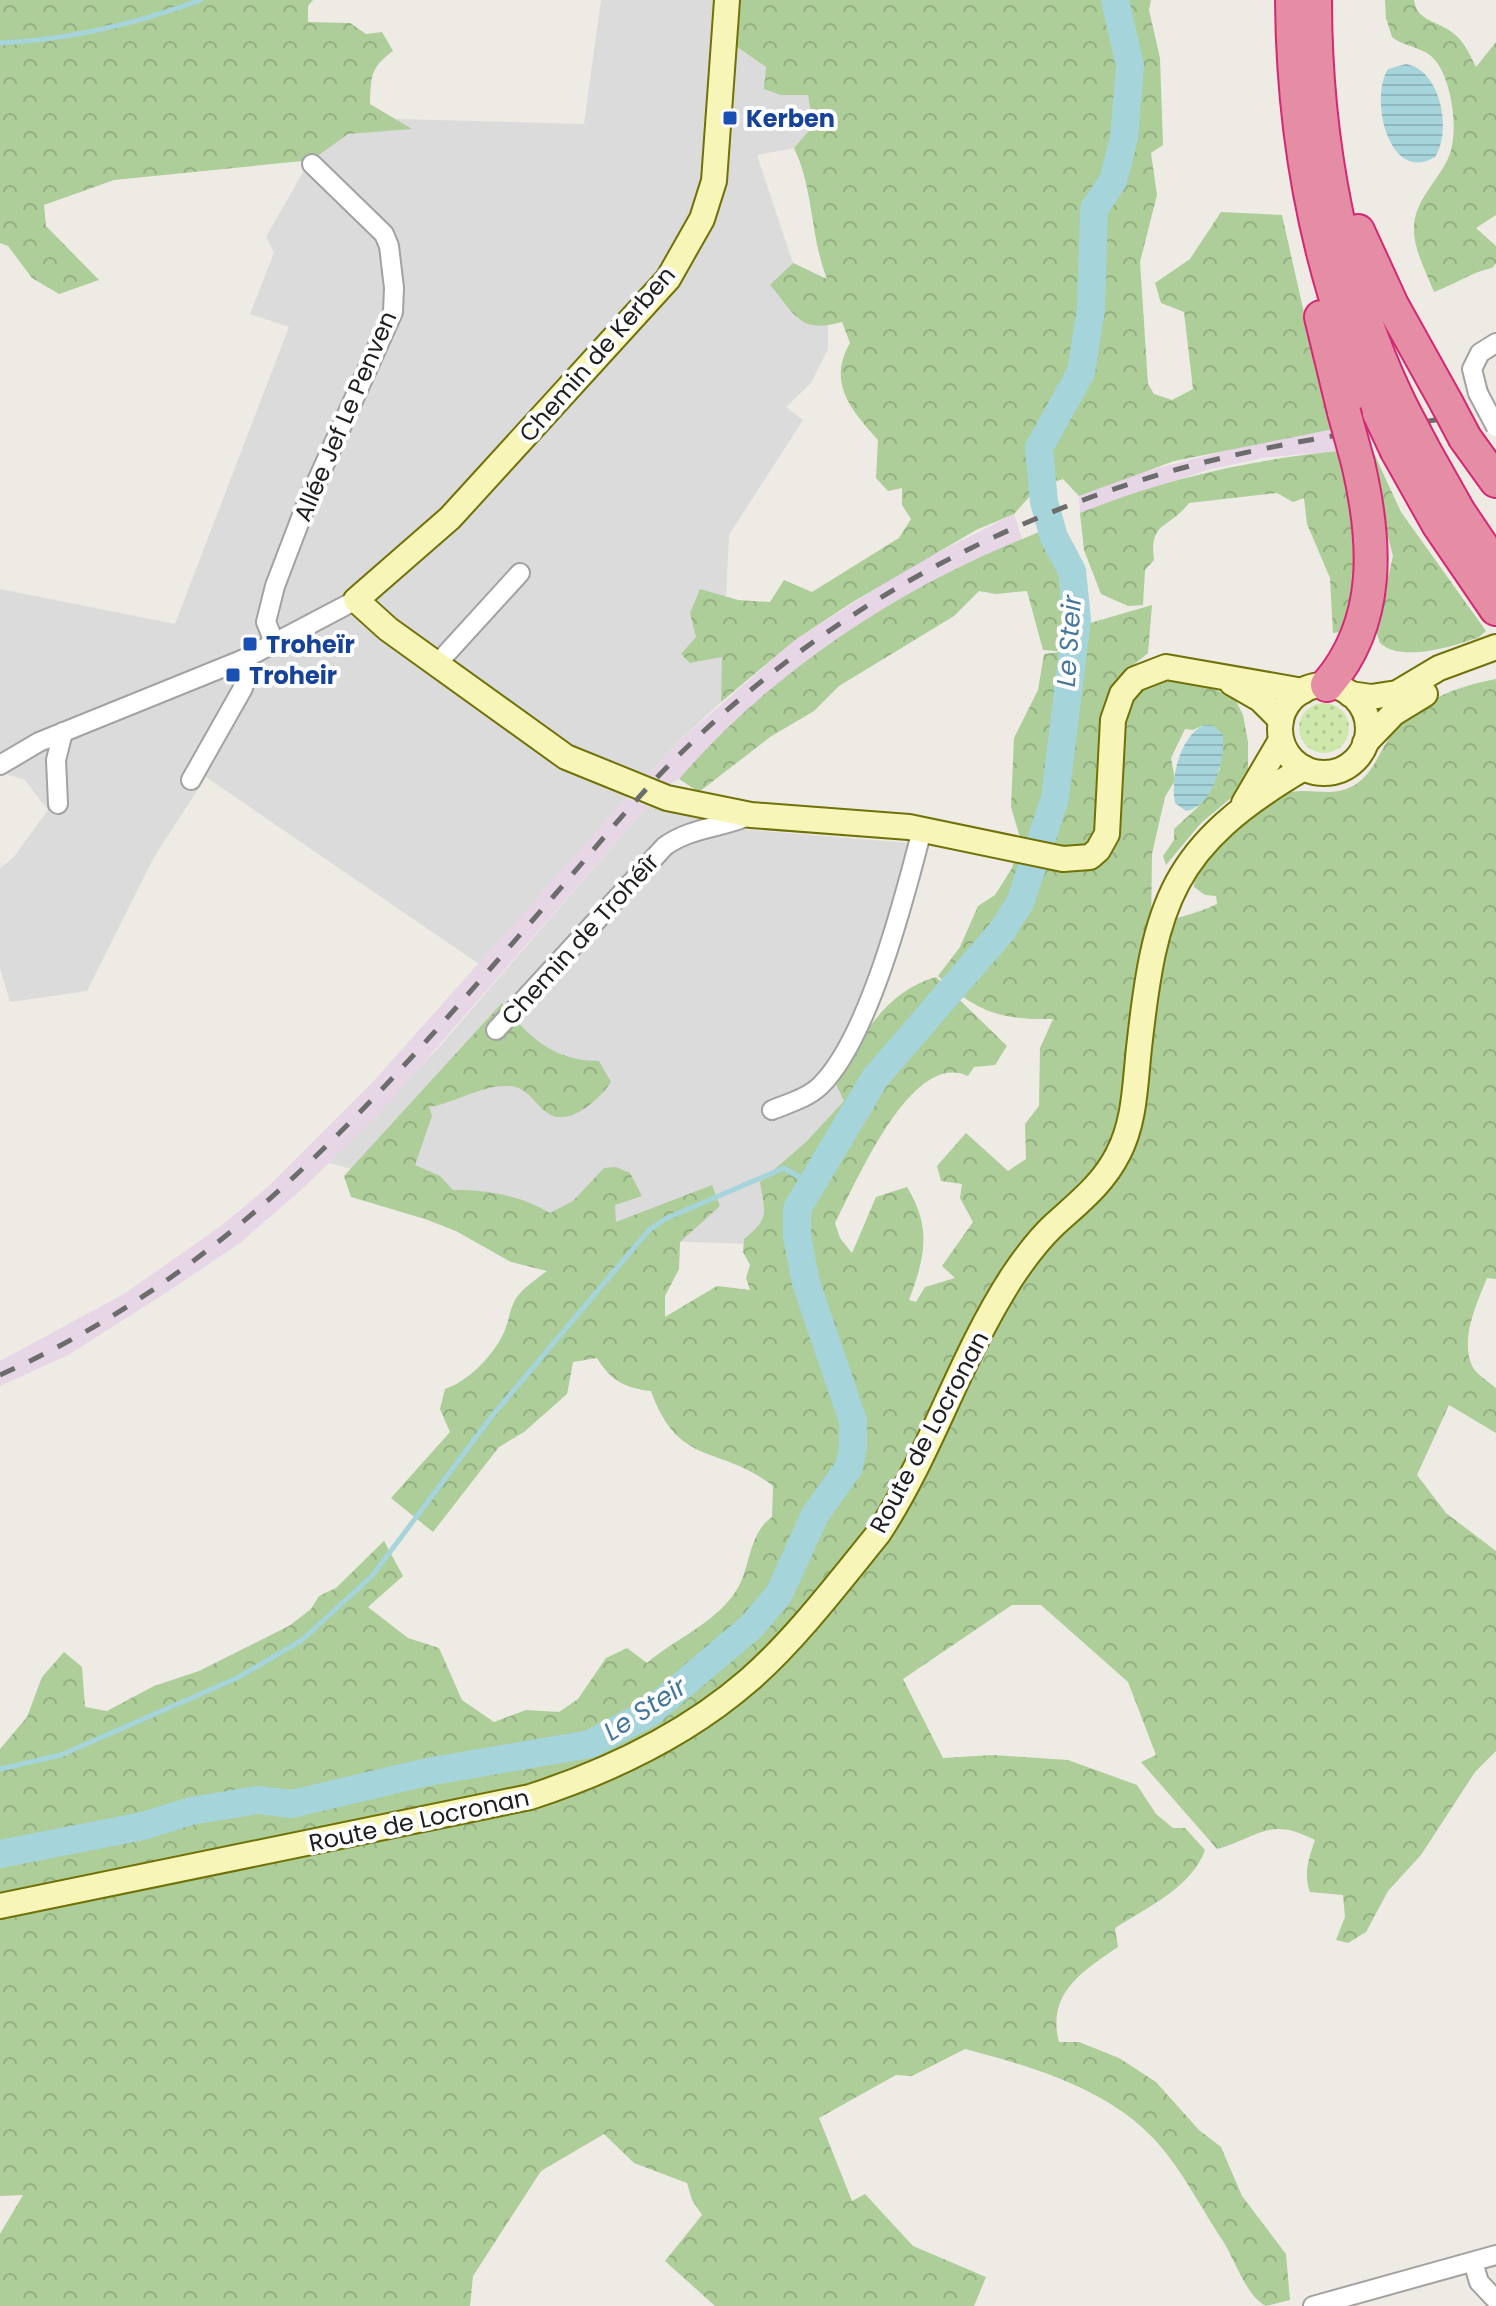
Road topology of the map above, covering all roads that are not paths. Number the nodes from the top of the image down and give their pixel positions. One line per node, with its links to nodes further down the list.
1 (727, 0): 14 (street, Chemin de Kerben)
2 (1292, 0): 4 (highway)
3 (1315, 0): 5 (highway)
4 (1293, 60): 8 (highway); 22 (highway, bridge)
5 (1319, 95): 8 (highway); 11 (highway, bridge)
6 (312, 164): 16 (street, Allée Jef Le Penven)
7 (1496, 343): 9 (street, bridge)
8 (1391, 412): 10 (highway, bridge)
9 (1496, 427)
10 (1410, 449): 12 (highway); 15 (highway)
11 (1496, 481)
12 (1496, 567)
13 (520, 573): 20 (street)
14 (356, 600): 16 (street); 20 (street)
15 (1496, 609)
16 (275, 644): 18 (street)
17 (1496, 647): 22 (street)
18 (244, 659): 24 (street); 28 (street)
19 (1496, 663): 25 (street)
20 (437, 664): 31 (street)
21 (1220, 676): 22 (street); 23 (street); 32 (street)
22 (1327, 690): 23 (street); 25 (street)
23 (1281, 730): 27 (street); 30 (street, Route de Locronan)
24 (63, 732): 26 (street); 29 (street)
25 (1365, 743): 27 (street)
26 (0, 765)
27 (1304, 768): 30 (street, Route de Locronan)
28 (191, 780)
29 (58, 804)
30 (1239, 811): 35 (street, Route de Locronan)
31 (751, 815): 32 (street); 33 (street, Chemin de Trohéîr)
32 (922, 830): 34 (street)
33 (496, 1030)
34 (772, 1110)
35 (0, 1906)
36 (1496, 2255): 37 (street)
37 (1473, 2262): 38 (street); 39 (street)
38 (1496, 2300)
39 (1313, 2306)

